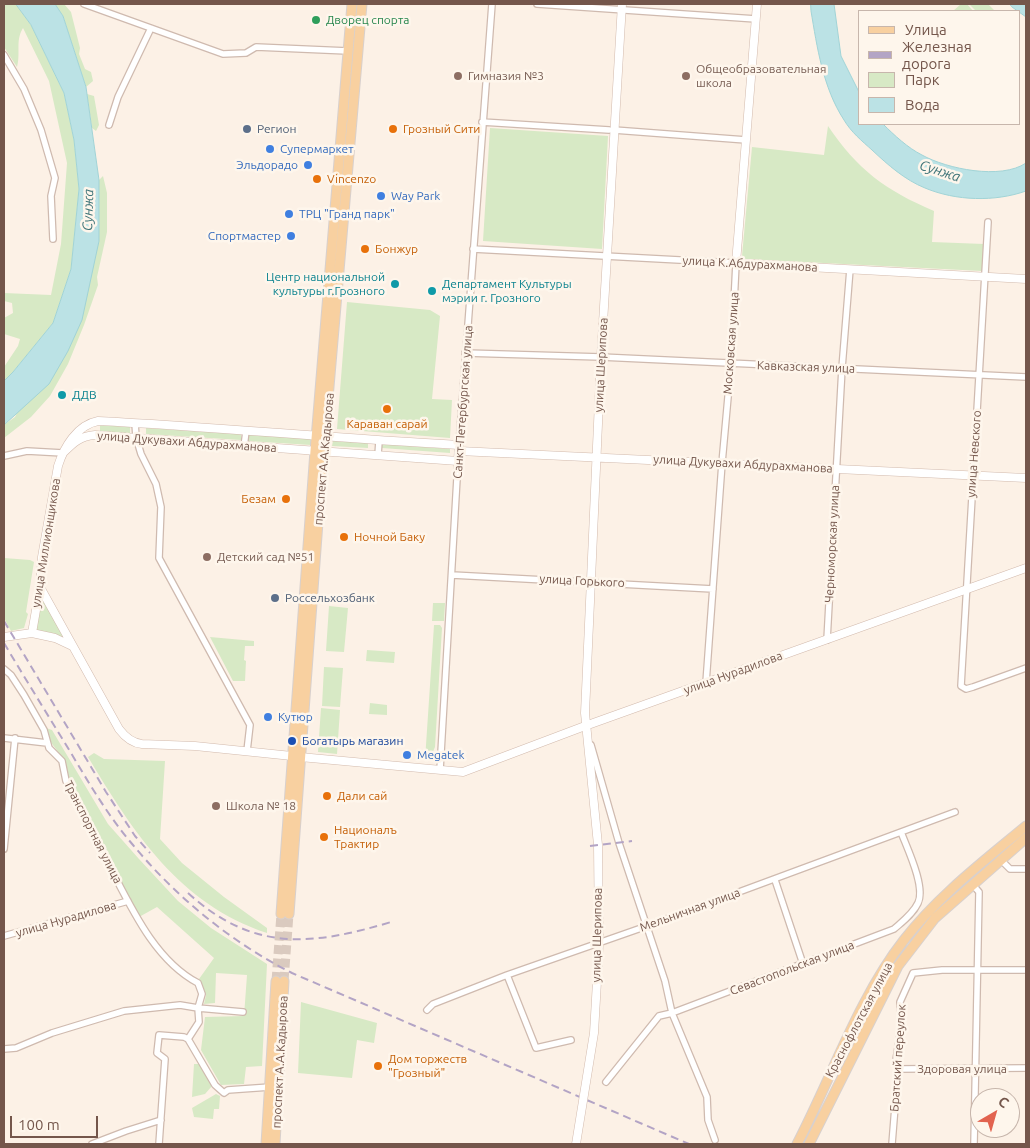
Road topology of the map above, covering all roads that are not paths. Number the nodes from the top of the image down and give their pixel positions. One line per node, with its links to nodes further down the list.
1 (84, 4): 9 (street)
2 (352, 4): 10 (main road, проспект А.А.Кадырова)
3 (362, 4): 34 (main road, проспект А.А.Кадырова)
4 (492, 4): 12 (street, Санкт-Петербургская улица)
5 (537, 4): 7 (street)
6 (757, 4): 8 (street, Московская улица)
7 (622, 7): 8 (street); 14 (street, улица Шерипова)
8 (756, 19): 15 (street, Московская улица)
9 (151, 28): 10 (street); 13 (street)
10 (348, 51): 34 (main road, проспект А.А.Кадырова)
11 (4, 55): 17 (street)
12 (482, 122): 14 (street); 18 (street, Санкт-Петербургская улица)
13 (109, 125)
14 (611, 130): 15 (street); 19 (street, улица Шерипова)
15 (746, 140): 20 (street, Московская улица)
16 (988, 222): 22 (street, улица Невского)
17 (53, 240)
18 (474, 249): 19 (street, улица К.Абдурахманова); 24 (street, Санкт-Петербургская улица)
19 (606, 255): 20 (street, улица К.Абдурахманова); 25 (street, улица Шерипова)
20 (736, 263): 21 (street, улица К.Абдурахманова); 26 (street, Московская улица)
21 (850, 269): 22 (street, улица К.Абдурахманова); 27 (street, Черноморская улица)
22 (985, 277): 23 (street, улица К.Абдурахманова); 28 (street, улица Невского)
23 (1026, 279)
24 (465, 353): 25 (street, Кавказская улица); 38 (street, Санкт-Петербургская улица)
25 (601, 357): 26 (street, Кавказская улица); 43 (street, улица Шерипова)
26 (731, 364): 27 (street, Кавказская улица); 45 (street, Московская улица)
27 (842, 368): 28 (street, Кавказская улица); 46 (street, Черноморская улица)
28 (979, 375): 29 (street, Кавказская улица); 47 (street, улица Невского)
29 (1026, 377)
30 (98, 421): 31 (street, улица Дукувахи Абдурахманова); 33 (street); 40 (street, улица Дукувахи Абдурахманова)
31 (136, 423): 32 (street, улица Дукувахи Абдурахманова); 35 (street)
32 (246, 430): 34 (street, улица Дукувахи Абдурахманова); 37 (street)
33 (95, 435): 35 (street, улица Дукувахи Абдурахманова); 40 (street, улица Дукувахи Абдурахманова)
34 (321, 436): 36 (street, улица Дукувахи Абдурахманова); 39 (main road, проспект А.А.Кадырова)
35 (136, 437): 37 (street, улица Дукувахи Абдурахманова); 66 (street)
36 (378, 441): 38 (street, улица Дукувахи Абдурахманова); 42 (street)
37 (244, 447): 39 (street, улица Дукувахи Абдурахманова)
38 (459, 448): 43 (street, улица Дукувахи Абдурахманова); 44 (street, Санкт-Петербургская улица)
39 (319, 451): 42 (street, улица Дукувахи Абдурахманова); 67 (main road, проспект А.А.Кадырова)
40 (63, 452): 41 (street); 52 (street, улица Миллионщикова)
41 (4, 456)
42 (378, 456): 44 (street, улица Дукувахи Абдурахманова)
43 (597, 457): 45 (street, улица Дукувахи Абдурахманова); 51 (street, улица Шерипова)
44 (458, 461): 50 (street, Санкт-Петербургская улица)
45 (722, 463): 46 (street, улица Дукувахи Абдурахманова); 53 (street, Московская улица)
46 (836, 468): 47 (street, улица Дукувахи Абдурахманова); 57 (street, Черноморская улица)
47 (972, 476): 48 (street, улица Дукувахи Абдурахманова); 54 (street, улица Невского)
48 (1026, 478)
49 (1026, 568): 54 (street, улица Нурадилова)
50 (452, 575): 51 (street, улица Горького); 68 (street, Санкт-Петербургская улица)
51 (591, 582): 53 (street, улица Горького); 62 (street, улица Шерипова)
52 (40, 587): 55 (street, улица Миллионщикова); 58 (street, улица Нурадилова)
53 (713, 589): 61 (street, Московская улица)
54 (967, 590): 57 (street, улица Нурадилова); 59 (street, улица Невского)
55 (32, 634): 56 (street); 58 (street)
56 (4, 637)
57 (827, 640): 61 (street, улица Нурадилова)
58 (72, 646): 66 (street, улица Нурадилова)
59 (1026, 668)
60 (4, 669): 65 (street, Транспортная улица)
61 (706, 683): 62 (street, улица Нурадилова)
62 (585, 726): 68 (street, улица Нурадилова); 80 (street, улица Шерипова); 82 (street, улица Шерипова)
63 (4, 738): 64 (street)
64 (15, 738): 65 (street); 73 (street)
65 (47, 744): 78 (street, Транспортная улица)
66 (247, 751): 67 (street, улица Нурадилова)
67 (296, 756): 68 (street, улица Нурадилова); 79 (main road, проспект А.А.Кадырова)
68 (440, 770)
69 (955, 812): 71 (street, Мельничная улица)
70 (1026, 826): 106 (main road, Краснофлотская улица)
71 (901, 832): 76 (street, Мельничная улица); 83 (street, Севастопольская улица)
72 (1026, 838): 74 (main road, Краснофлотская улица)
73 (4, 849)
74 (1001, 860): 75 (street); 77 (main road, Краснофлотская улица)
75 (1026, 869)
76 (775, 880): 80 (street, Мельничная улица); 83 (street)
77 (972, 884): 84 (street); 107 (main road, Краснофлотская улица)
78 (128, 901): 81 (street, улица Нурадилова); 87 (street, Транспортная улица)
79 (285, 914)
80 (647, 926): 82 (street, Мельничная улица); 90 (street, улица Шерипова)
81 (4, 936)
82 (599, 943): 86 (street, Мельничная улица); 105 (street, улица Шерипова, bridge)
83 (803, 964): 90 (street, Севастопольская улица)
84 (978, 970): 85 (street); 95 (street, Братский переулок); 96 (street)
85 (1026, 970)
86 (507, 975): 88 (street, Мельничная улица); 92 (street)
87 (198, 1008): 89 (street); 91 (street); 93 (street)
88 (427, 1010)
89 (243, 1012)
90 (672, 1013): 97 (street); 100 (street, улица Шерипова)
91 (188, 1040): 98 (street); 99 (street)
92 (571, 1040)
93 (4, 1049)
94 (1026, 1068): 96 (street, Здоровая улица)
95 (898, 1069): 96 (street, Здоровая улица); 108 (street, Братский переулок)
96 (976, 1069): 109 (street)
97 (606, 1082)
98 (270, 1087): 103 (main road, проспект А.А.Кадырова); 104 (main road, проспект А.А.Кадырова)
99 (161, 1120): 101 (street); 102 (street)
100 (714, 1140)
101 (92, 1144)
102 (159, 1144)
103 (266, 1144)
104 (275, 1144)
105 (576, 1144)
106 (797, 1144)
107 (809, 1144)
108 (892, 1144)
109 (974, 1144)

